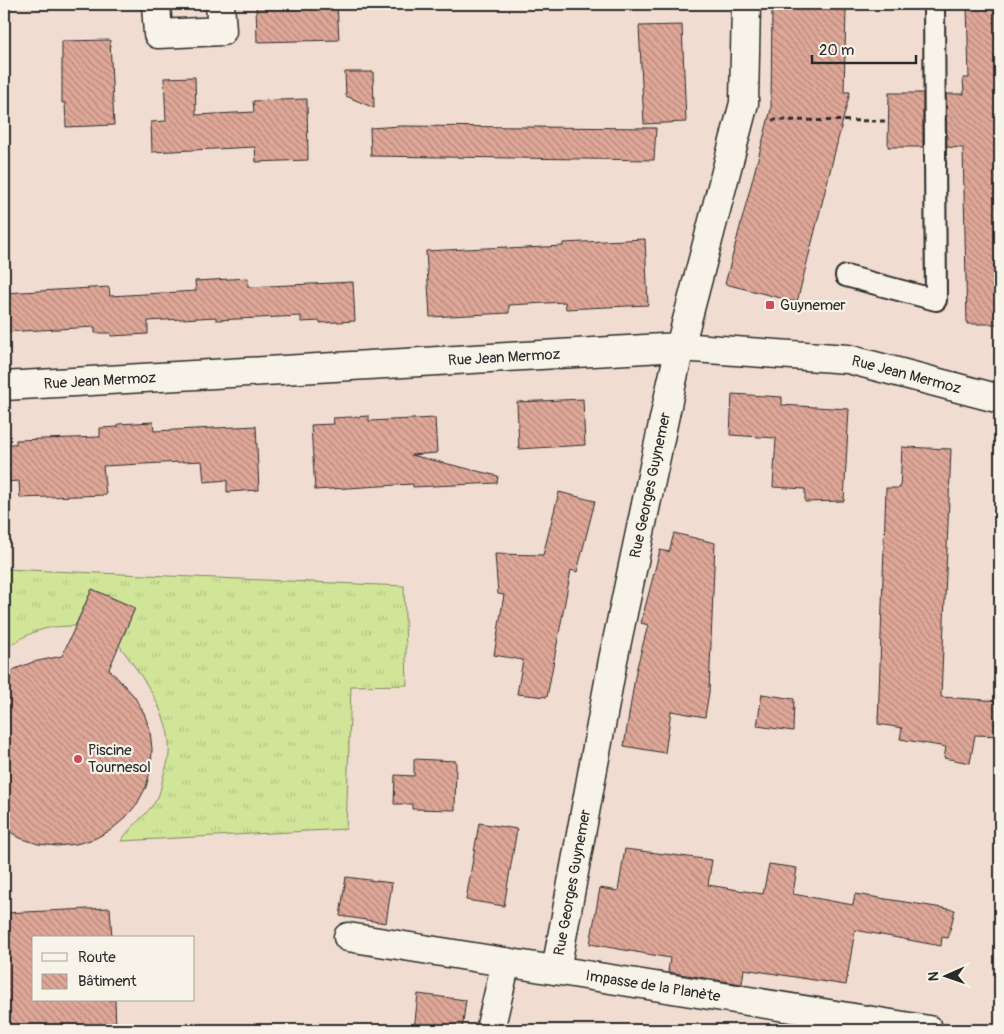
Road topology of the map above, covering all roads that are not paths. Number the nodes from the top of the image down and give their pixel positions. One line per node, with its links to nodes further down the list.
1 (156, 4): 2 (street)
2 (220, 4)
3 (746, 4): 6 (street, Rue Georges Guynemer)
4 (934, 4): 5 (lane)
5 (846, 276)
6 (680, 346): 7 (street, Rue Jean Mermoz); 8 (street, Rue Jean Mermoz); 11 (street, Rue Georges Guynemer)
7 (4, 386)
8 (1000, 399)
9 (348, 937): 10 (street, Impasse de la Planète)
10 (506, 962): 11 (street, Impasse de la Planète); 12 (street)
11 (556, 970): 13 (street, Impasse de la Planète)
12 (490, 1030)
13 (928, 1030)

